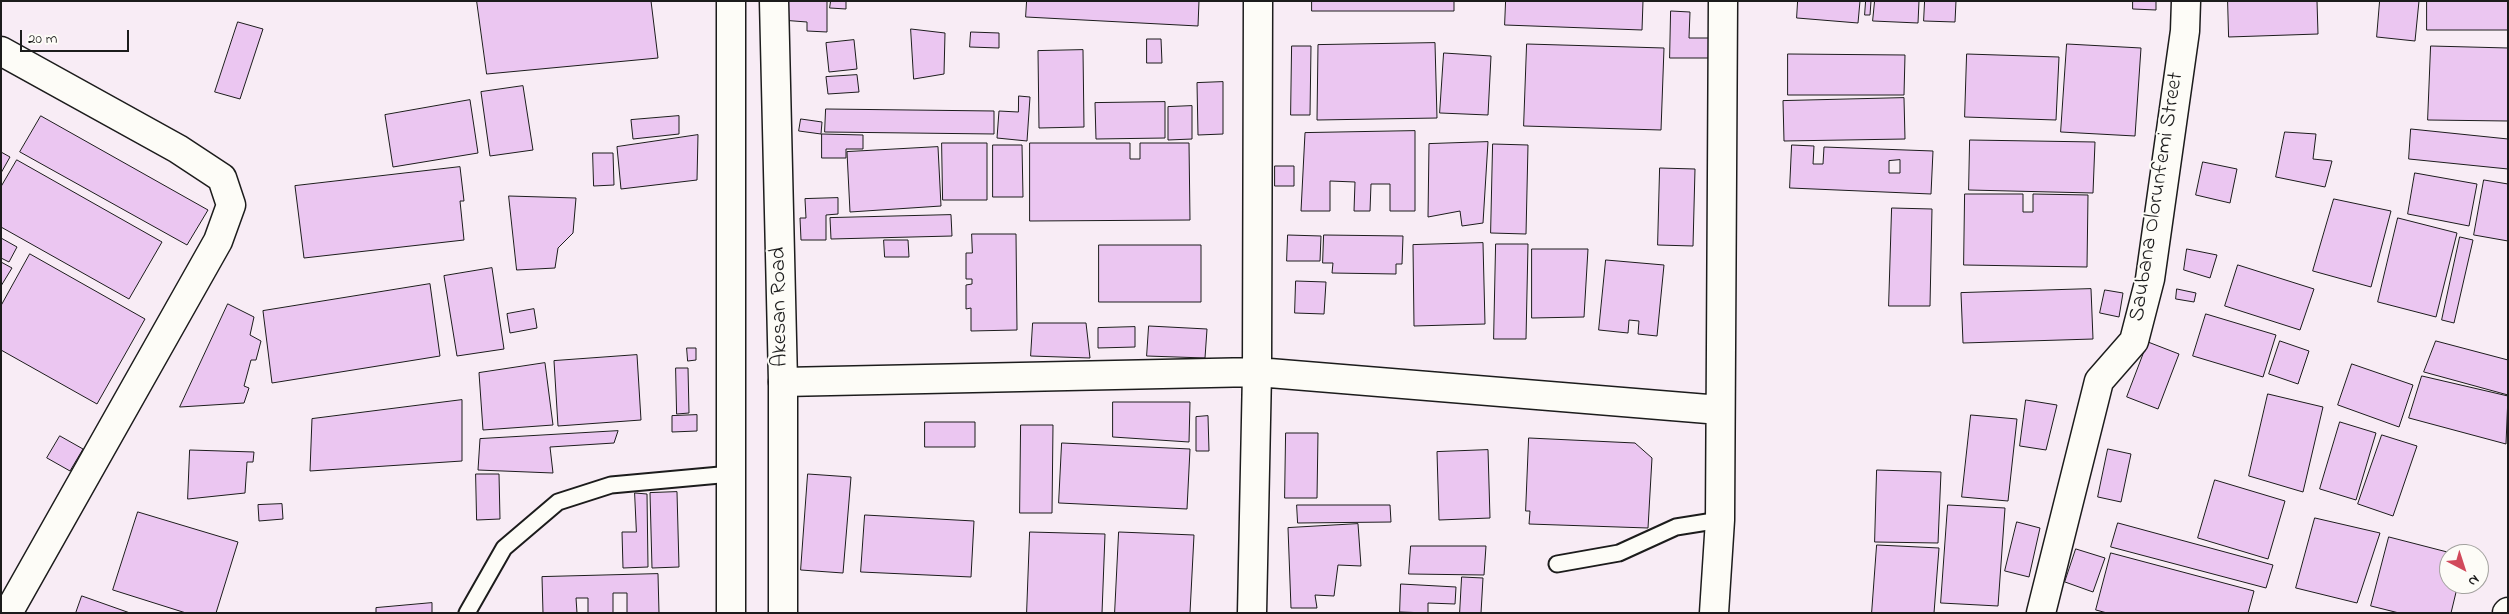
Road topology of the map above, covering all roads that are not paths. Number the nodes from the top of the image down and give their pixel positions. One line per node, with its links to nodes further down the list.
1 (732, 1): 10 (street)
2 (774, 1): 8 (street, Akesan Road)
3 (1258, 1): 7 (street)
4 (1724, 1): 9 (street)
5 (2186, 1): 19 (street, Saubana Olorunfemi Street)
6 (1, 50): 13 (street)
7 (1257, 372): 8 (street); 9 (street); 17 (street)
8 (783, 382): 16 (street, Akesan Road)
9 (1720, 410): 11 (street)
10 (731, 474): 14 (lane); 15 (street)
11 (1720, 520): 12 (lane); 18 (street)
12 (1557, 564)
13 (8, 613)
14 (467, 613)
15 (731, 613)
16 (783, 613)
17 (1252, 613)
18 (1714, 613)
19 (2041, 613)

